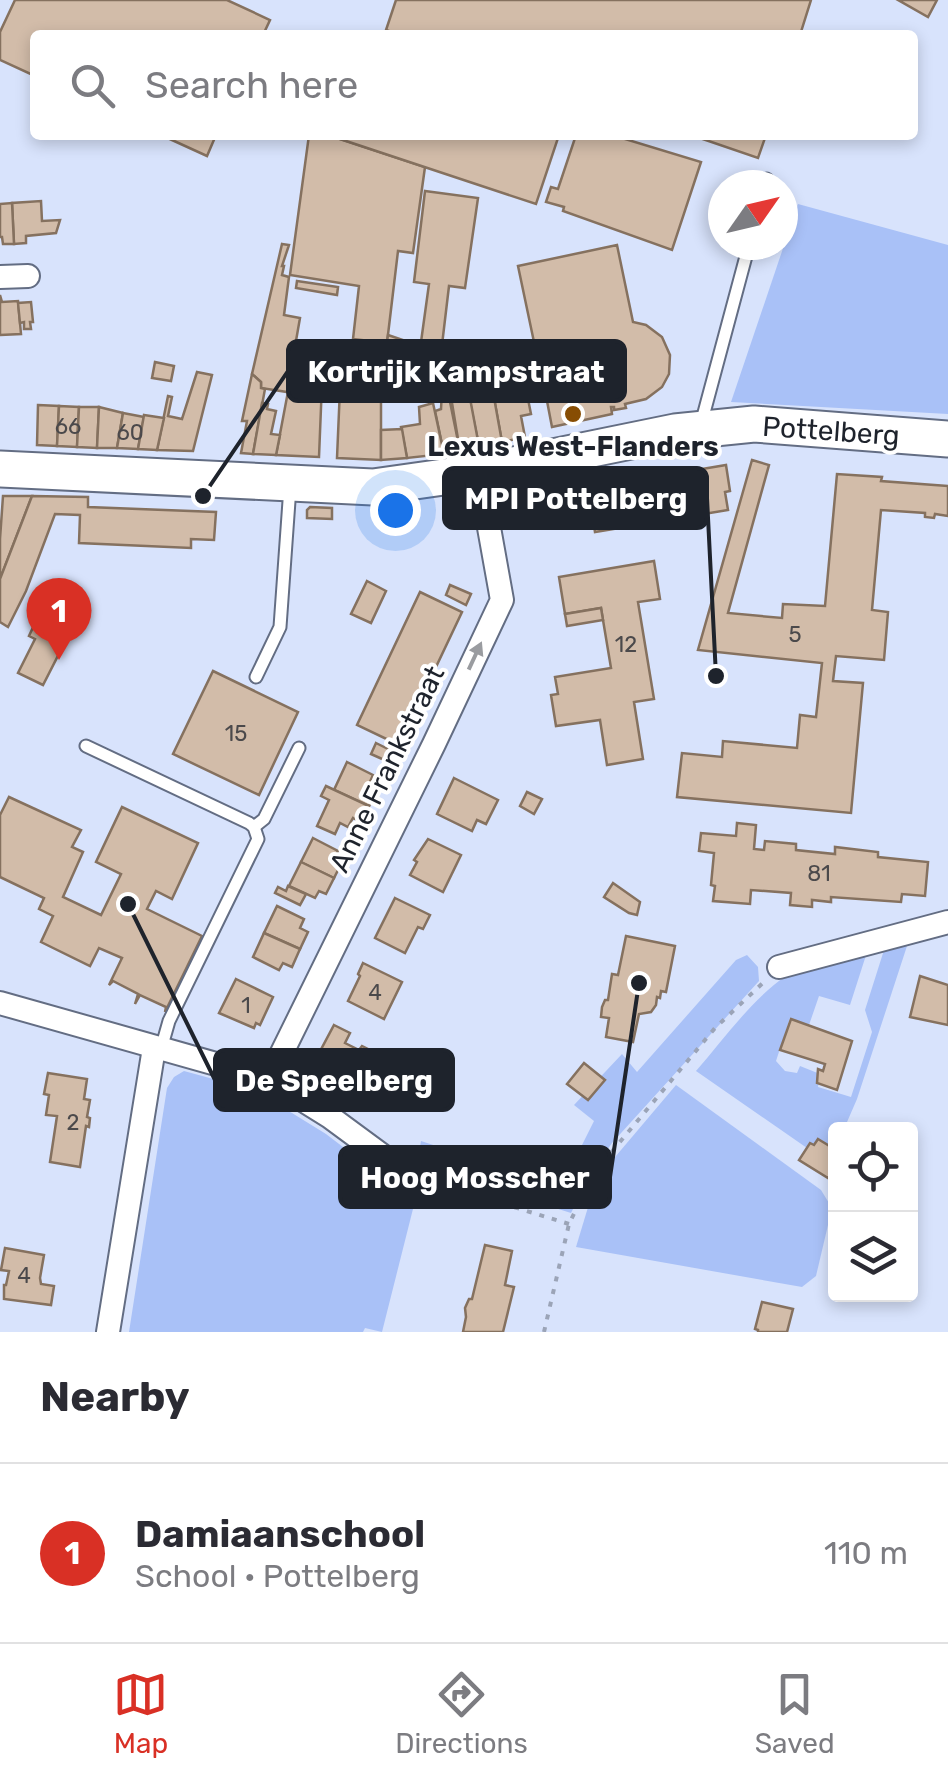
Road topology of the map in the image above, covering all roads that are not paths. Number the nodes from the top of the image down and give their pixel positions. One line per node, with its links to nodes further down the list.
1 (745, 260): 4 (lane)
2 (28, 276): 3 (street)
3 (0, 277)
4 (700, 429): 5 (main road, Pottelberg); 7 (main road, Pottelberg)
5 (948, 439)
6 (0, 469): 8 (main road, Pottelberg)
7 (479, 472): 8 (main road, Pottelberg); 17 (street, Anne Frankstraat, one-way to 7)
8 (291, 482): 9 (lane)
9 (256, 677)
10 (86, 746): 12 (lane)
11 (299, 748): 12 (lane)
12 (254, 827): 16 (lane)
13 (948, 922): 14 (street)
14 (779, 968)
15 (0, 1003): 16 (street)
16 (157, 1048): 17 (street); 19 (street)
17 (269, 1079): 18 (street)
18 (387, 1159)
19 (108, 1332)

